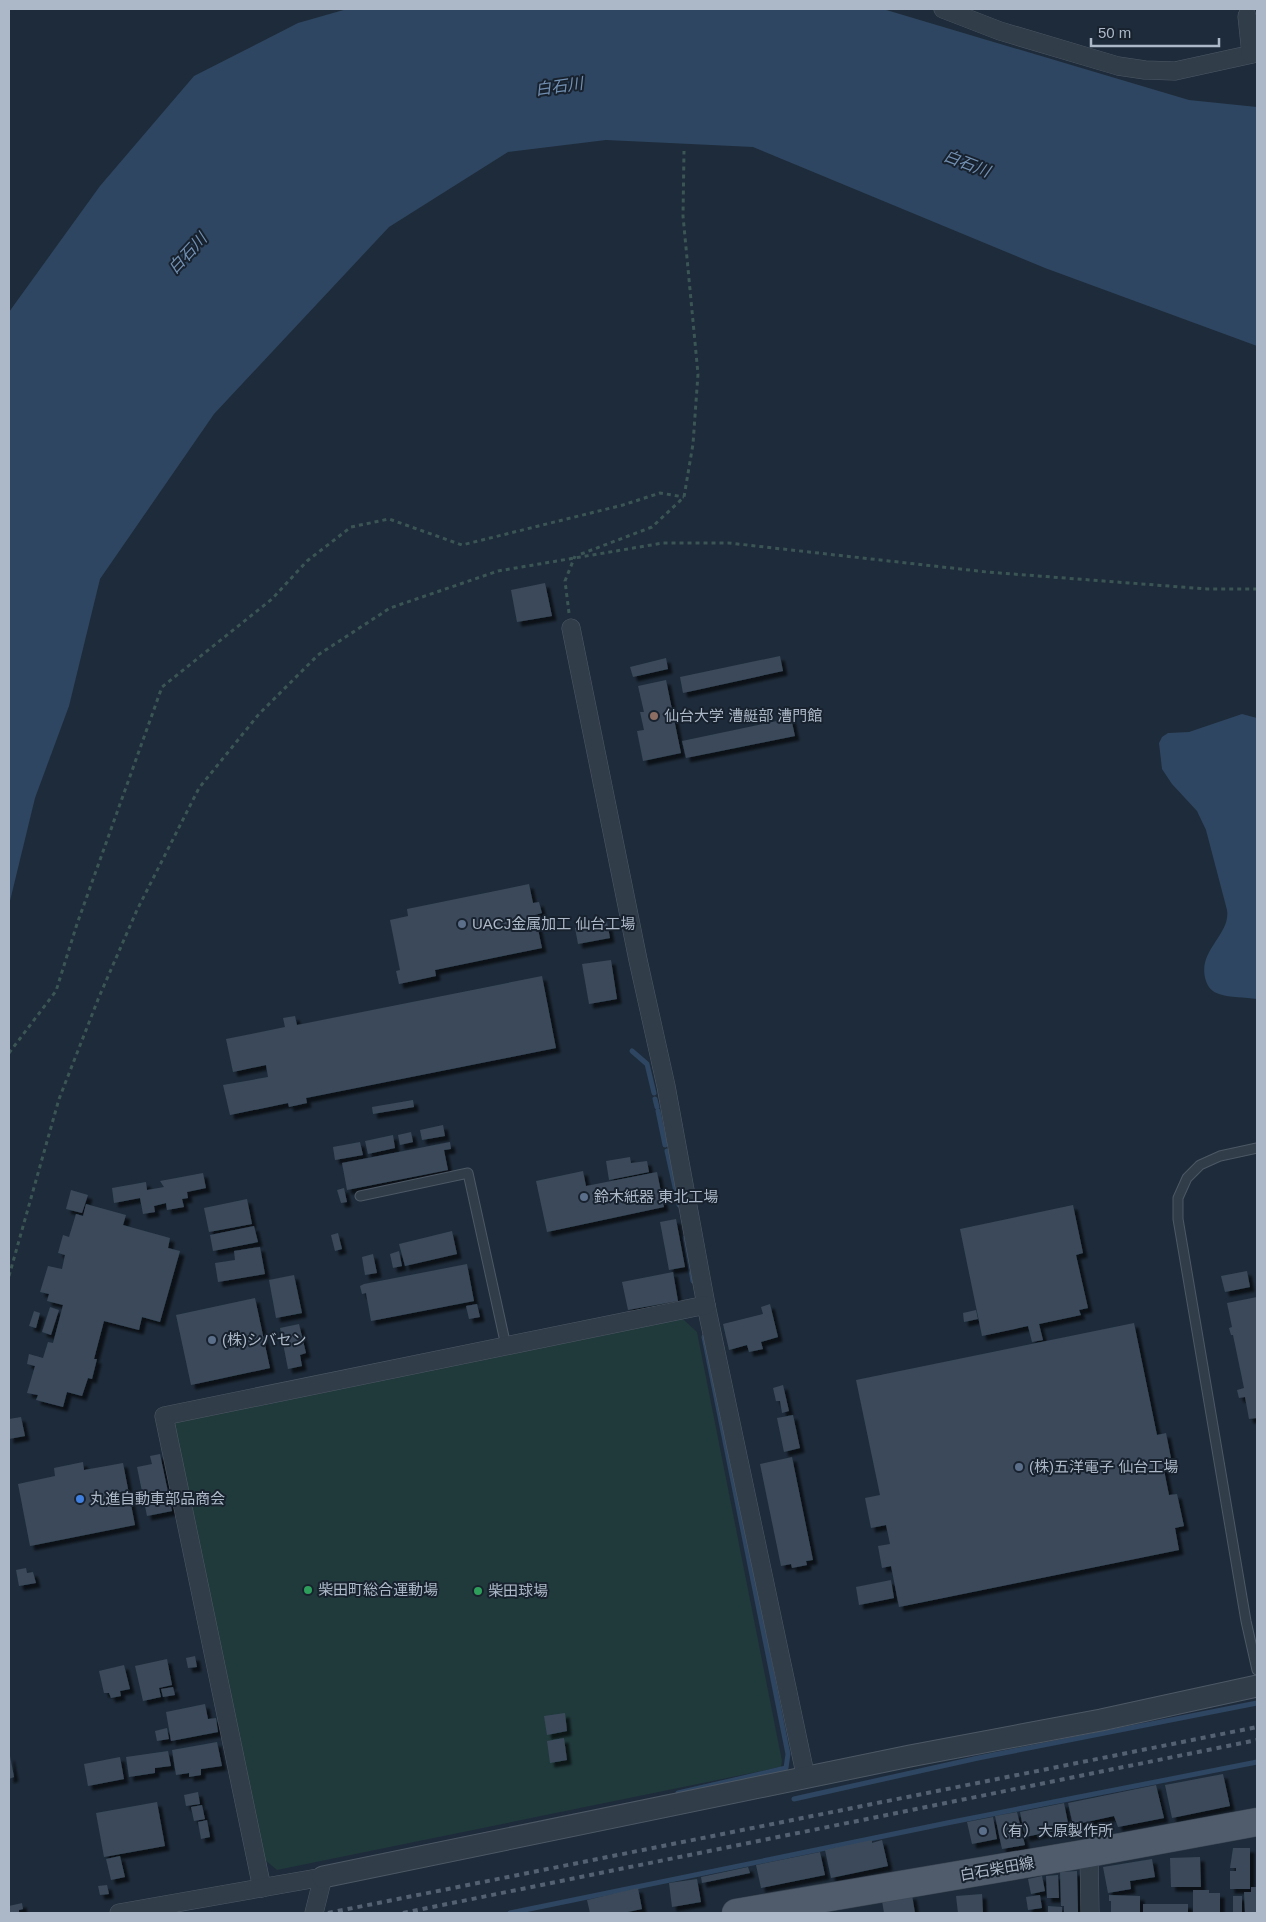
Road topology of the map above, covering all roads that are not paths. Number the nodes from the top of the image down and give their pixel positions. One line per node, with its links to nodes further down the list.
1 (943, 9): 3 (street)
2 (1246, 16): 3 (street)
3 (1254, 54)
4 (571, 628): 7 (street)
5 (1257, 1148): 9 (lane)
6 (360, 1196): 8 (lane)
7 (706, 1306): 8 (street); 11 (street)
8 (506, 1346): 15 (street)
9 (1257, 1670)
10 (1257, 1686): 11 (street)
11 (806, 1778): 14 (street)
12 (1257, 1822): 13 (main road, 白石柴田線)
13 (1089, 1853): 16 (main road, 白石柴田線); 20 (street)
14 (323, 1877): 15 (street); 18 (street)
15 (262, 1888): 17 (street)
16 (786, 1909): 19 (main road, 白石柴田線)
17 (119, 1913)
18 (314, 1913)
19 (736, 1913)
20 (1090, 1913)

